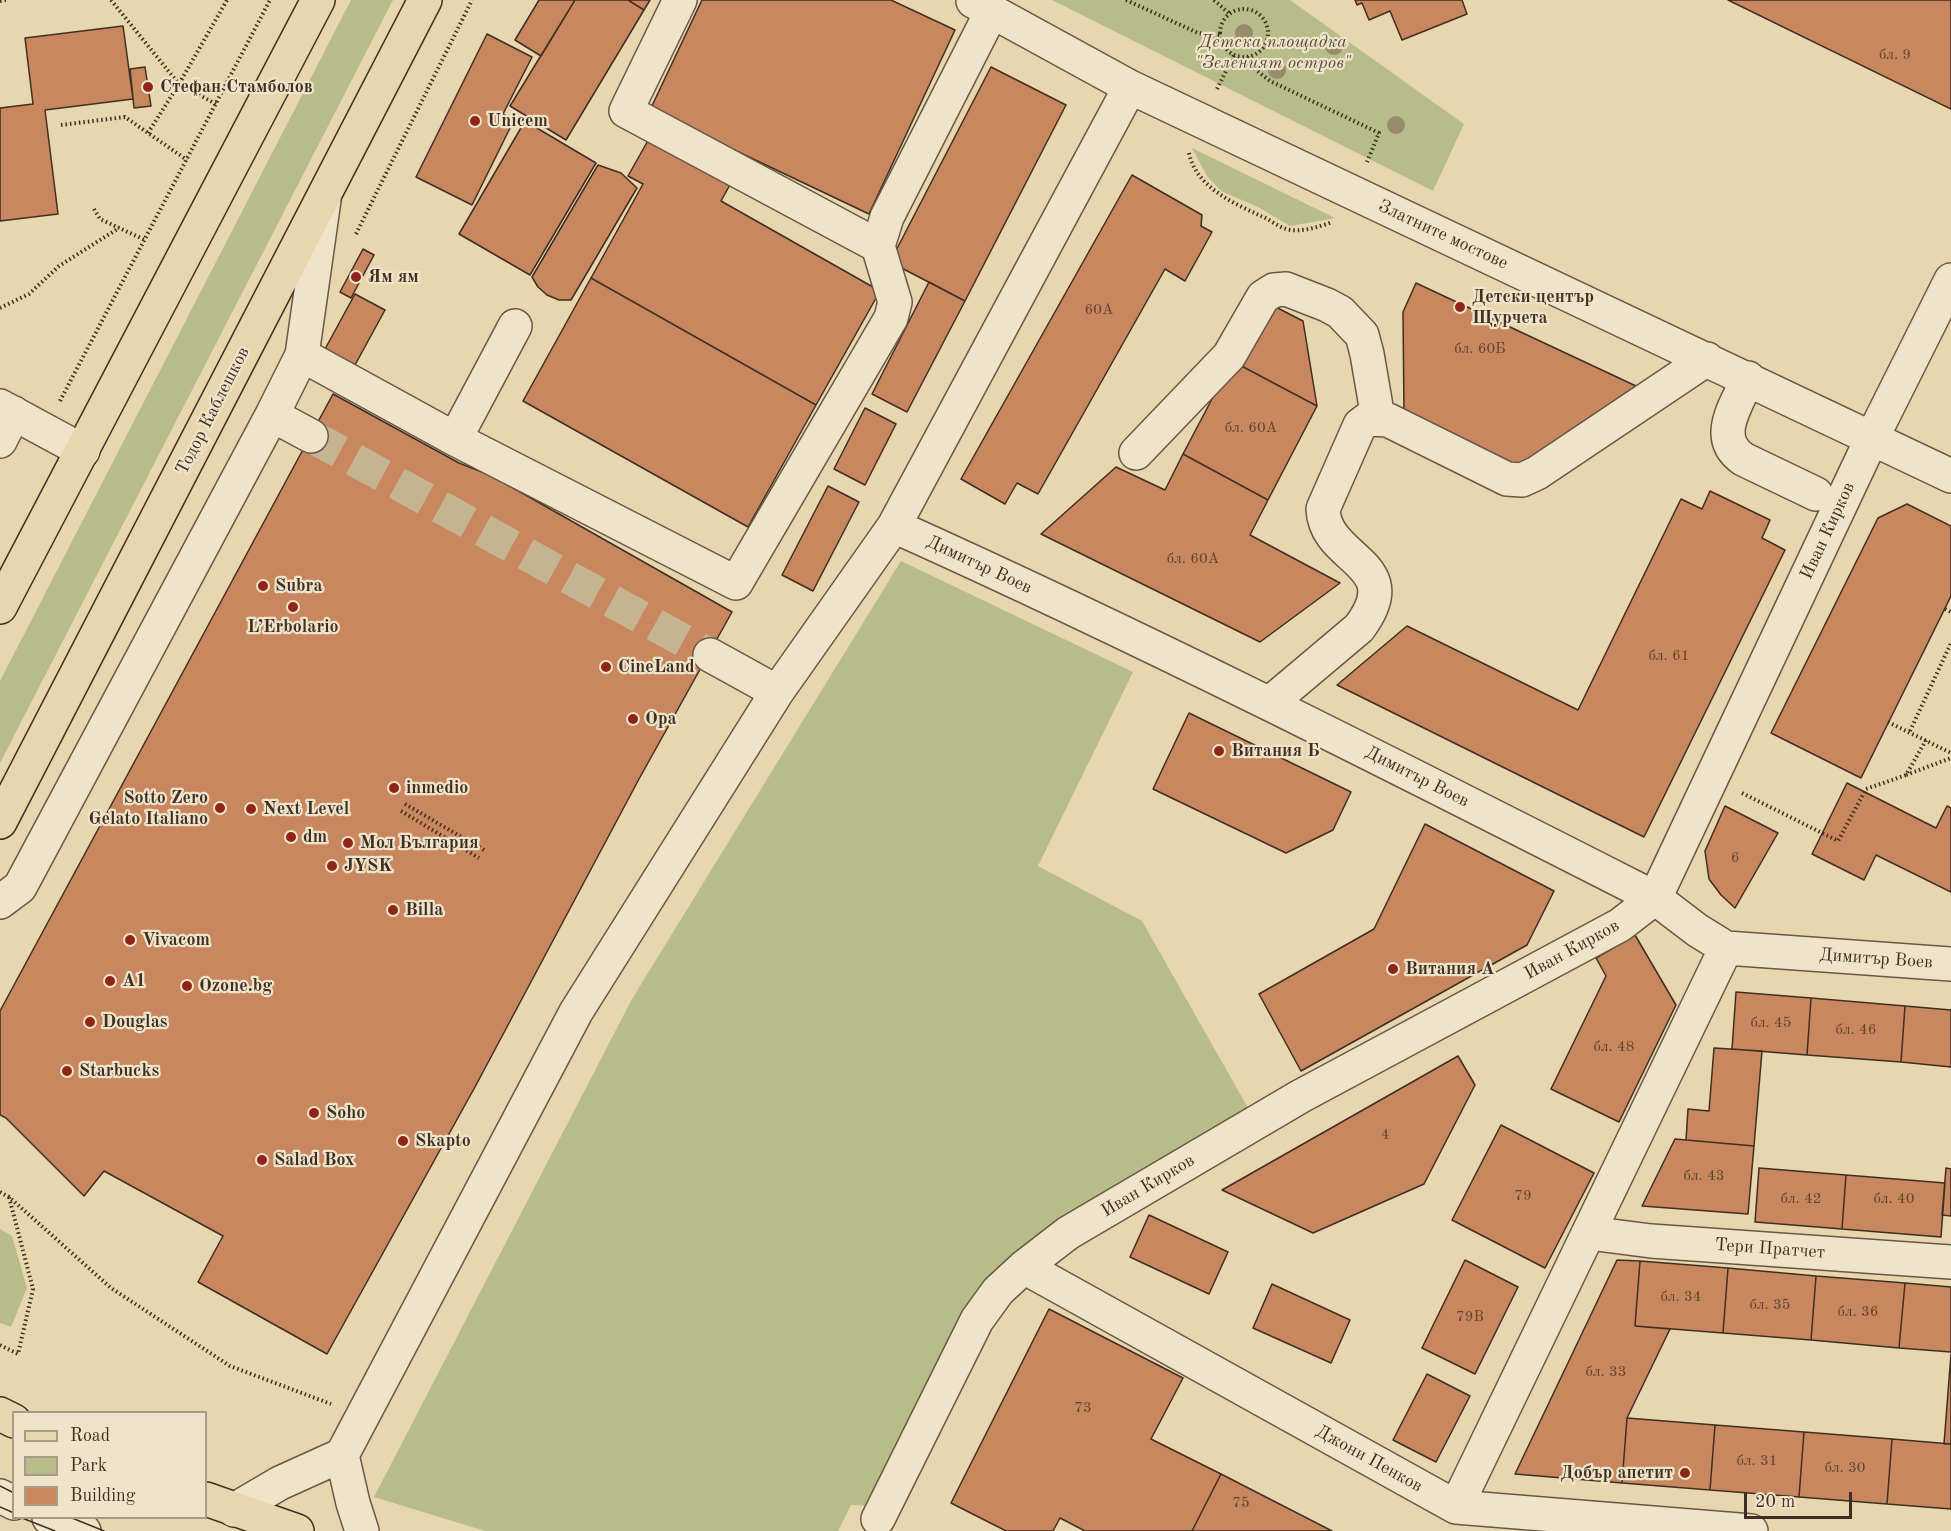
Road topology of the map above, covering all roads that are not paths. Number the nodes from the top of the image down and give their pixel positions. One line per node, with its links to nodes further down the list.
1 (318, 0): 19 (main road)
2 (425, 0): 6 (main road, Тодор Каблешков)
3 (680, 0): 7 (street)
4 (982, 6): 5 (street, Златните мостове); 7 (street)
5 (1130, 87): 11 (street, Златните мостове); 23 (street)
6 (325, 196): 10 (street); 28 (main road, Тодор Каблешков)
7 (878, 246): 18 (street)
8 (1951, 280): 17 (street, Иван Кирков)
9 (515, 326): 18 (street)
10 (302, 355): 13 (street); 18 (street)
11 (1707, 359): 12 (street, Златните мостове); 14 (street)
12 (1748, 378): 17 (street, Златните мостове); 22 (street)
13 (272, 415): 16 (street); 30 (street)
14 (1378, 418): 20 (street); 27 (street)
15 (5, 420): 19 (street)
16 (310, 436)
17 (1872, 438): 21 (street, Златните мостове); 29 (street, Иван Кирков)
18 (455, 439)
19 (82, 451): 24 (main road)
20 (1136, 453)
21 (1951, 476)
22 (1816, 494)
23 (894, 526): 26 (street); 27 (street, Димитър Воев)
24 (0, 607)
25 (710, 655): 26 (street)
26 (777, 692): 36 (street)
27 (1270, 704): 29 (street, Димитър Воев)
28 (0, 822)
29 (1655, 898): 31 (street, Димитър Воев); 35 (street, Иван Кирков)
30 (0, 902)
31 (1726, 948): 32 (street, Димитър Воев); 33 (street)
32 (1951, 964)
33 (1589, 1233): 34 (street, Тери Пратчет); 38 (street)
34 (1951, 1262)
35 (1024, 1268): 38 (street, Джони Пенков); 40 (street, Иван Кирков)
36 (342, 1455): 37 (street); 43 (street)
37 (220, 1505): 42 (main road)
38 (1456, 1507): 44 (street, Джони Пенков)
39 (52, 1519): 41 (street)
40 (878, 1519)
41 (84, 1531)
42 (297, 1531)
43 (362, 1531)
44 (1751, 1531)

